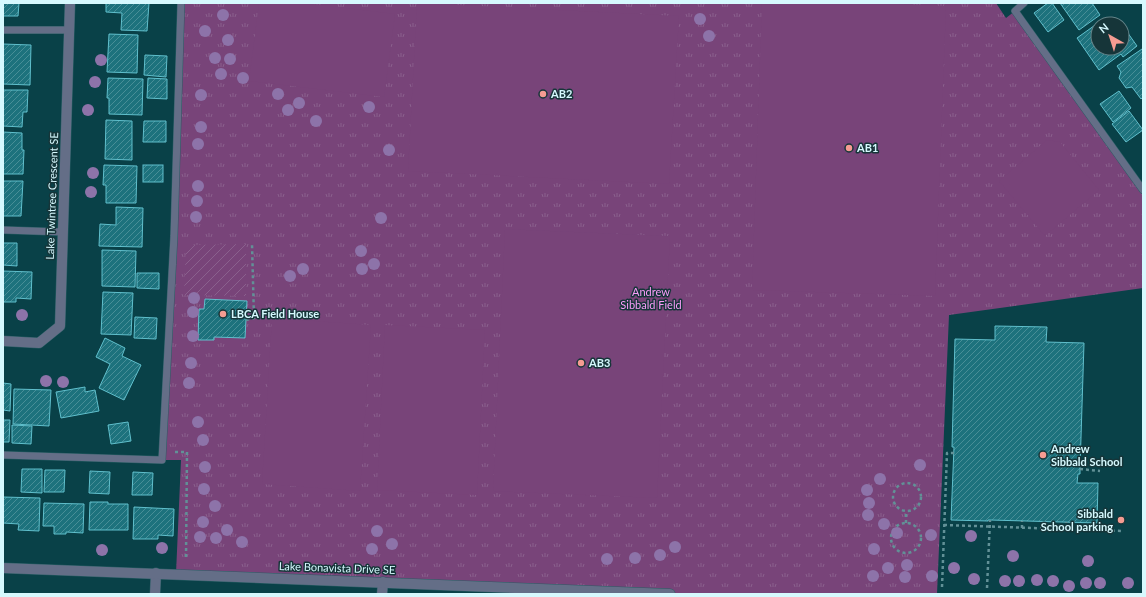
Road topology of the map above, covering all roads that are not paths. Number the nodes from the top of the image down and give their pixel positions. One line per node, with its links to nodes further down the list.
1 (70, 3): 5 (street, Lake Twintree Crescent SE)
2 (181, 3): 10 (lane)
3 (1024, 3): 6 (lane)
4 (3, 30): 5 (lane)
5 (70, 30): 8 (street, Lake Twintree Crescent SE)
6 (1143, 190)
7 (3, 230): 8 (lane)
8 (63, 232): 9 (street, Lake Twintree Crescent SE)
9 (3, 341)
10 (3, 456)
11 (3, 568): 12 (street, Lake Bonavista Drive SE)
12 (156, 573): 13 (street, Lake Bonavista Drive SE); 14 (street)
13 (382, 582): 15 (street); 16 (street, Lake Bonavista Drive SE)
14 (155, 594)
15 (382, 594)
16 (670, 594)

